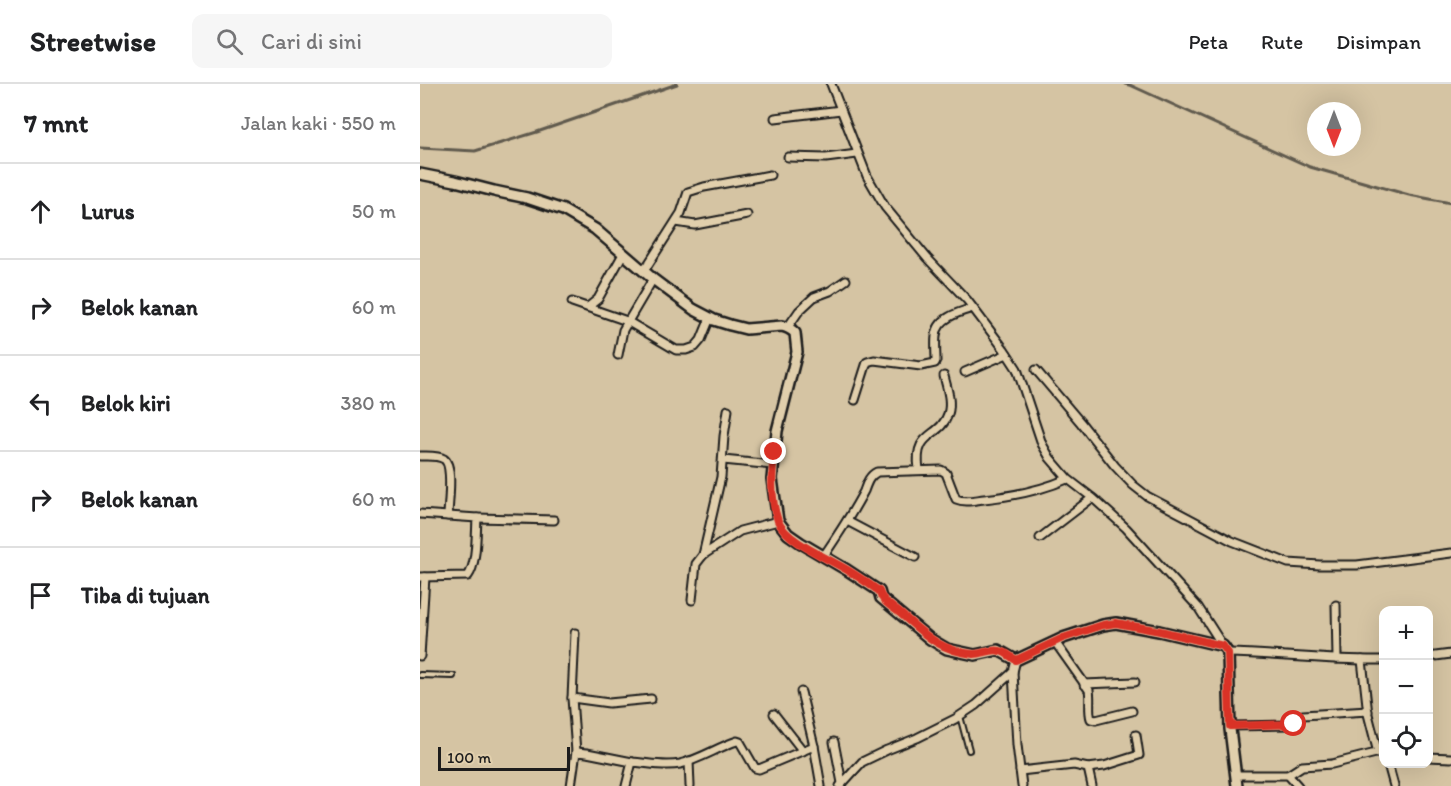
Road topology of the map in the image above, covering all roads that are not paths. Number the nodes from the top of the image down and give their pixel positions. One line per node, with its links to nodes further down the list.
1 (831, 84): 2 (street)
2 (841, 110): 3 (street); 4 (street)
3 (775, 118)
4 (857, 154): 5 (street); 16 (street)
5 (788, 157)
6 (420, 174): 10 (street)
7 (770, 175): 9 (street)
8 (747, 215): 9 (street)
9 (676, 222): 11 (street)
10 (623, 254): 11 (street); 15 (street)
11 (644, 271): 12 (street)
12 (653, 279): 17 (street); 18 (street)
13 (846, 280): 19 (street)
14 (572, 302): 15 (street)
15 (588, 307): 18 (street)
16 (973, 308): 20 (street); 25 (street)
17 (710, 318): 18 (street); 19 (street)
18 (627, 321): 21 (street)
19 (788, 327): 29 (street)
20 (1007, 354): 23 (street); 31 (street)
21 (618, 355)
22 (1036, 370): 40 (street)
23 (965, 372)
24 (945, 376): 30 (street)
25 (855, 400)
26 (728, 410): 28 (street)
27 (420, 456): 34 (street)
28 (723, 460): 29 (street); 41 (street)
29 (773, 465): 37 (street)
30 (919, 470): 31 (street); 38 (street)
31 (1067, 478): 32 (street)
32 (1092, 498): 39 (street); 49 (street)
33 (420, 514): 34 (street)
34 (448, 516): 35 (street)
35 (477, 518): 36 (street); 44 (street)
36 (554, 520)
37 (778, 521): 41 (street); 42 (street)
38 (847, 521): 42 (street); 43 (street)
39 (1040, 538)
40 (1451, 553)
41 (703, 555): 45 (street)
42 (822, 557): 53 (street)
43 (915, 557)
44 (423, 577): 51 (street)
45 (692, 600)
46 (1336, 604): 54 (street)
47 (575, 633): 63 (street)
48 (1055, 642): 49 (street); 53 (street); 61 (street)
49 (1226, 649): 54 (street); 69 (street)
50 (1451, 654): 52 (street)
51 (420, 656)
52 (1433, 656)
53 (1016, 660): 57 (street)
54 (1337, 660): 55 (street)
55 (1362, 660): 56 (street); 66 (street)
56 (1379, 660)
57 (1013, 672): 68 (street); 84 (street)
58 (420, 675): 59 (lane)
59 (453, 676)
60 (1135, 682): 61 (street)
61 (1084, 684): 65 (street)
62 (801, 692): 72 (street)
63 (572, 698): 64 (street); 76 (street)
64 (651, 699)
65 (1132, 711)
66 (1368, 711): 69 (street); 73 (street)
67 (774, 714): 75 (street)
68 (960, 716): 74 (lane); 87 (street)
69 (1230, 726): 86 (street)
70 (1136, 735): 82 (street)
71 (834, 742): 87 (street)
72 (814, 746): 75 (street); 91 (street)
73 (1379, 746)
74 (969, 750)
75 (803, 751): 80 (street)
76 (576, 752): 81 (street); 88 (street)
77 (1379, 752): 85 (street)
78 (1433, 758): 79 (street)
79 (1451, 758)
80 (689, 761): 81 (street); 90 (street)
81 (632, 762): 89 (street)
82 (1088, 768): 84 (street); 93 (street)
83 (1389, 768): 96 (street)
84 (1020, 771): 92 (street)
85 (1288, 774): 86 (street); 95 (street)
86 (1236, 775): 94 (street)
87 (841, 785)
88 (571, 786)
89 (626, 786)
90 (690, 786)
91 (821, 786)
92 (1022, 786)
93 (1092, 786)
94 (1237, 786)
95 (1298, 786)
96 (1394, 786)

